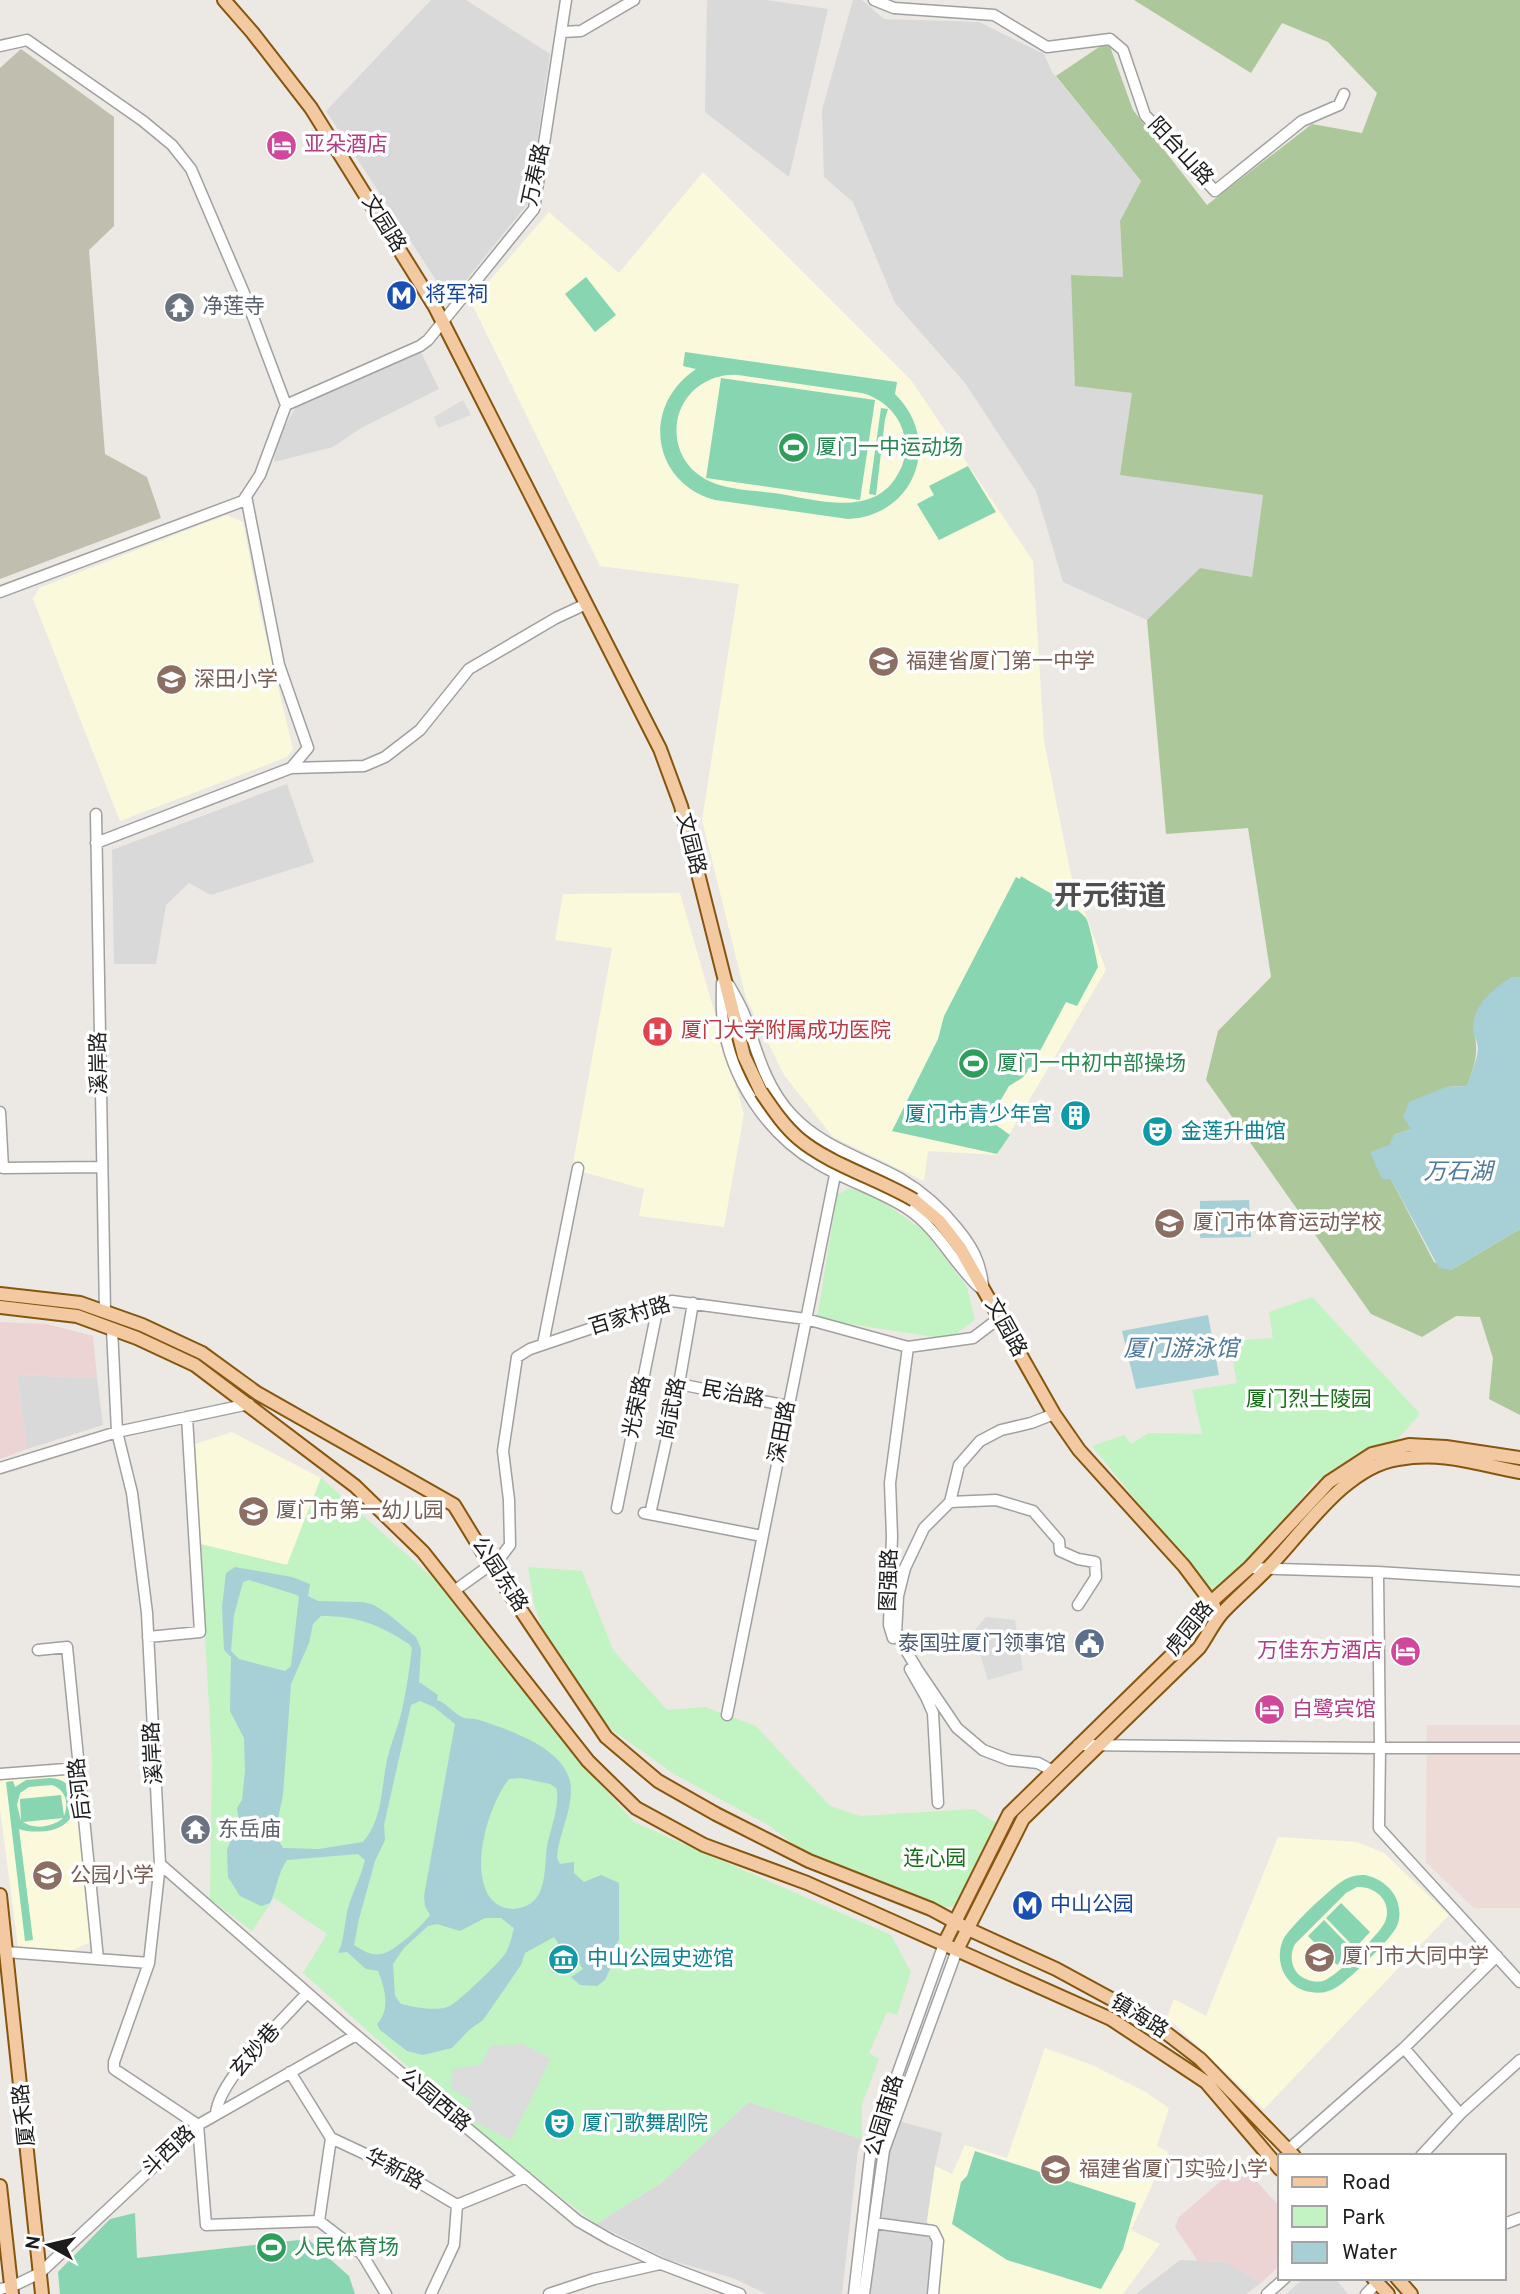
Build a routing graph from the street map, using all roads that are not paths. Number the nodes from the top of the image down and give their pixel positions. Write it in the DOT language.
graph roads {
  1 [pos="223,0"];
  2 [pos="566,0"];
  3 [pos="634,0"];
  4 [pos="874,0"];
  5 [pos="562,32"];
  6 [pos="0,46"];
  7 [pos="1344,94"];
  8 [pos="443,323"];
  9 [pos="286,405"];
  10 [pos="246,496"];
  11 [pos="0,592"];
  12 [pos="586,604"];
  13 [pos="291,768"];
  14 [pos="96,814"];
  15 [pos="96,843"];
  16 [pos="721,969"];
  17 [pos="0,1112"];
  18 [pos="840,1150"];
  19 [pos="102,1167"];
  20 [pos="578,1168"];
  21 [pos="835,1172"];
  22 [pos="985,1292"];
  23 [pos="0,1294"];
  24 [pos="693,1303"];
  25 [pos="658,1306"];
  26 [pos="0,1307"];
  27 [pos="105,1312"];
  28 [pos="806,1319"];
  29 [pos="998,1319"];
  30 [pos="112,1329"];
  31 [pos="543,1344"];
  32 [pos="908,1347"];
  33 [pos="679,1384"];
  34 [pos="249,1404"];
  35 [pos="788,1406"];
  36 [pos="1054,1415"];
  37 [pos="187,1417"];
  38 [pos="117,1432"];
  39 [pos="1520,1458"];
  40 [pos="0,1468"];
  41 [pos="1520,1472"];
  42 [pos="950,1502"];
  43 [pos="617,1508"];
  44 [pos="762,1536"];
  45 [pos="490,1564"];
  46 [pos="1249,1568"];
  47 [pos="1268,1569"];
  48 [pos="1378,1572"];
  49 [pos="1520,1581"];
  50 [pos="454,1591"];
  51 [pos="1211,1602"];
  52 [pos="1077,1605"];
  53 [pos="1221,1615"];
  54 [pos="148,1637"];
  55 [pos="38,1650"];
  56 [pos="727,1715"];
  57 [pos="1078,1745"];
  58 [pos="1097,1745"];
  59 [pos="1380,1748"];
  60 [pos="1520,1748"];
  61 [pos="79,1768"];
  62 [pos="1053,1771"];
  63 [pos="0,1774"];
  64 [pos="938,1803"];
  65 [pos="160,1864"];
  66 [pos="0,1895"];
  67 [pos="954,1922"];
  68 [pos="968,1929"];
  69 [pos="944,1944"];
  70 [pos="957,1950"];
  71 [pos="6,1952"];
  72 [pos="1497,1956"];
  73 [pos="98,1959"];
  74 [pos="149,1963"];
  75 [pos="1520,1982"];
  76 [pos="307,1993"];
  77 [pos="356,2035"];
  78 [pos="1404,2048"];
  79 [pos="1520,2060"];
  80 [pos="290,2072"];
  81 [pos="216,2114"];
  82 [pos="1460,2114"];
  83 [pos="198,2125"];
  84 [pos="331,2138"];
  85 [pos="1291,2153"];
  86 [pos="1424,2154"];
  87 [pos="1278,2167"];
  88 [pos="526,2177"];
  89 [pos="0,2186"];
  90 [pos="457,2205"];
  91 [pos="318,2221"];
  92 [pos="874,2223"];
  93 [pos="661,2264"];
  94 [pos="40,2273"];
  95 [pos="1283,2280"];
  96 [pos="1399,2280"];
  97 [pos="1375,2281"];
  98 [pos="8,2290"];
  99 [pos="42,2294"];
  100 [pos="386,2294"];
  101 [pos="430,2294"];
  102 [pos="549,2294"];
  103 [pos="740,2294"];
  104 [pos="854,2294"];
  105 [pos="864,2294"];
  106 [pos="933,2294"];
  107 [pos="1267,2294"];
  108 [pos="1366,2294"];
  109 [pos="1388,2294"];
  110 [pos="1411,2294"];
  1 -- 8 [label="main road, 文园路"];
  2 -- 5 [label="street, 万寿路"];
  3 -- 5 [label="street"];
  4 -- 7 [label="street, 阳台山路"];
  5 -- 8 [label="street, 万寿路"];
  6 -- 9 [label="street"];
  8 -- 9 [label="street, 万寿路"];
  8 -- 12 [label="main road, 文园路"];
  9 -- 10 [label="street"];
  10 -- 11 [label="street"];
  10 -- 13 [label="street"];
  12 -- 13 [label="street"];
  12 -- 16 [label="main road, 文园路"];
  13 -- 15 [label="street"];
  14 -- 15 [label="street, 溪岸路"];
  15 -- 19 [label="street, 溪岸路"];
  16 -- 18 [label="street"];
  16 -- 21 [label="street"];
  16 -- 22 [label="main road, 文园路, bridge"];
  17 -- 19 [label="street"];
  18 -- 21 [label="street, 深田路"];
  18 -- 22 [label="street"];
  19 -- 27 [label="street, 溪岸路"];
  20 -- 31 [label="street"];
  21 -- 22 [label="street"];
  21 -- 28 [label="street, 深田路"];
  22 -- 29 [label="main road, 文园路"];
  23 -- 27 [label="main road, 公园东路"];
  24 -- 25 [label="street, 百家村路"];
  24 -- 28 [label="street, 百家村路"];
  24 -- 33 [label="street, 尚武路"];
  25 -- 31 [label="street, 百家村路"];
  25 -- 43 [label="street, 光荣路"];
  26 -- 30 [label="main road, 公园东路"];
  27 -- 45 [label="main road, 公园东路"];
  28 -- 32 [label="street, 百家村路"];
  28 -- 35 [label="street, 深田路"];
  29 -- 32 [label="street, 百家村路"];
  29 -- 36 [label="main road, 文园路"];
  30 -- 34 [label="main road, 公园东路"];
  30 -- 38 [label="street, 溪岸路"];
  31 -- 45 [label="street, 百家村路"];
  32 -- 64 [label="street, 图强路"];
  33 -- 35 [label="street, 民治路"];
  33 -- 44 [label="street, 尚武路"];
  34 -- 37 [label="street"];
  34 -- 50 [label="main road, 公园东路"];
  35 -- 44 [label="street, 深田路"];
  36 -- 42 [label="street"];
  36 -- 51 [label="main road, 文园路"];
  37 -- 38 [label="street"];
  37 -- 54 [label="street"];
  38 -- 40 [label="street"];
  38 -- 54 [label="street, 溪岸路"];
  39 -- 46 [label="main road, 虎园路"];
  41 -- 47 [label="main road, 虎园路"];
  42 -- 52 [label="street"];
  42 -- 62 [label="street"];
  44 -- 56 [label="street, 深田路"];
  45 -- 50 [label="street, 百家村路"];
  45 -- 67 [label="main road, 公园东路"];
  46 -- 47 [label="street"];
  46 -- 51 [label="main road, 虎园路"];
  47 -- 48 [label="street"];
  47 -- 53 [label="main road, 虎园路"];
  48 -- 49 [label="street"];
  48 -- 59 [label="street"];
  50 -- 69 [label="main road, 公园东路"];
  51 -- 53 [label="main road, 文园路"];
  51 -- 57 [label="main road, 虎园路"];
  53 -- 58 [label="main road, 虎园路"];
  54 -- 65 [label="street, 溪岸路"];
  55 -- 61 [label="street, 后河路"];
  57 -- 58 [label="street"];
  57 -- 62 [label="main road, 虎园路"];
  58 -- 59 [label="street"];
  58 -- 68 [label="main road, 虎园路"];
  59 -- 60 [label="street"];
  59 -- 72 [label="street"];
  61 -- 63 [label="street"];
  61 -- 73 [label="street, 后河路"];
  62 -- 67 [label="main road, 虎园路"];
  65 -- 74 [label="street, 溪岸路"];
  65 -- 76 [label="street, 公园西路"];
  66 -- 71 [label="main road, 厦禾路"];
  67 -- 68 [label="main road, 镇海路"];
  67 -- 69 [label="main road, 虎园路"];
  68 -- 70 [label="main road, 虎园路"];
  68 -- 85 [label="main road, 镇海路"];
  69 -- 70 [label="main road, 镇海路"];
  69 -- 104 [label="street, 公园南路"];
  70 -- 87 [label="main road, 镇海路"];
  70 -- 92 [label="street, 公园南路"];
  71 -- 73 [label="street"];
  71 -- 94 [label="main road, 厦禾路"];
  72 -- 75 [label="street"];
  72 -- 78 [label="street"];
  73 -- 74 [label="street"];
  74 -- 83 [label="street, 溪岸路"];
  76 -- 77 [label="street, 公园西路"];
  76 -- 81 [label="street, 玄妙巷"];
  77 -- 80 [label="street, 斗西路"];
  77 -- 88 [label="street, 公园西路"];
  78 -- 82 [label="street"];
  78 -- 85 [label="street"];
  79 -- 82 [label="street"];
  80 -- 81 [label="street, 斗西路"];
  80 -- 84 [label="street"];
  81 -- 83 [label="street, 斗西路"];
  82 -- 86 [label="street"];
  83 -- 91 [label="street"];
  83 -- 94 [label="street, 斗西路"];
  84 -- 90 [label="street, 华新路"];
  84 -- 91 [label="street"];
  88 -- 90 [label="street"];
  88 -- 93 [label="street, 公园西路"];
  89 -- 98 [label="main road"];
  90 -- 101 [label="street"];
  91 -- 100 [label="street"];
  92 -- 105 [label="street, 公园南路"];
  92 -- 106 [label="street"];
  93 -- 102 [label="street"];
  93 -- 103 [label="street, 公园西路"];
  94 -- 98 [label="street, 斗西路"];
  94 -- 99 [label="main road, 厦禾路"];
  95 -- 107 [label="street"];
  96 -- 110 [label="main road"];
  97 -- 108 [label="street"];
  97 -- 109 [label="main road"];
}
